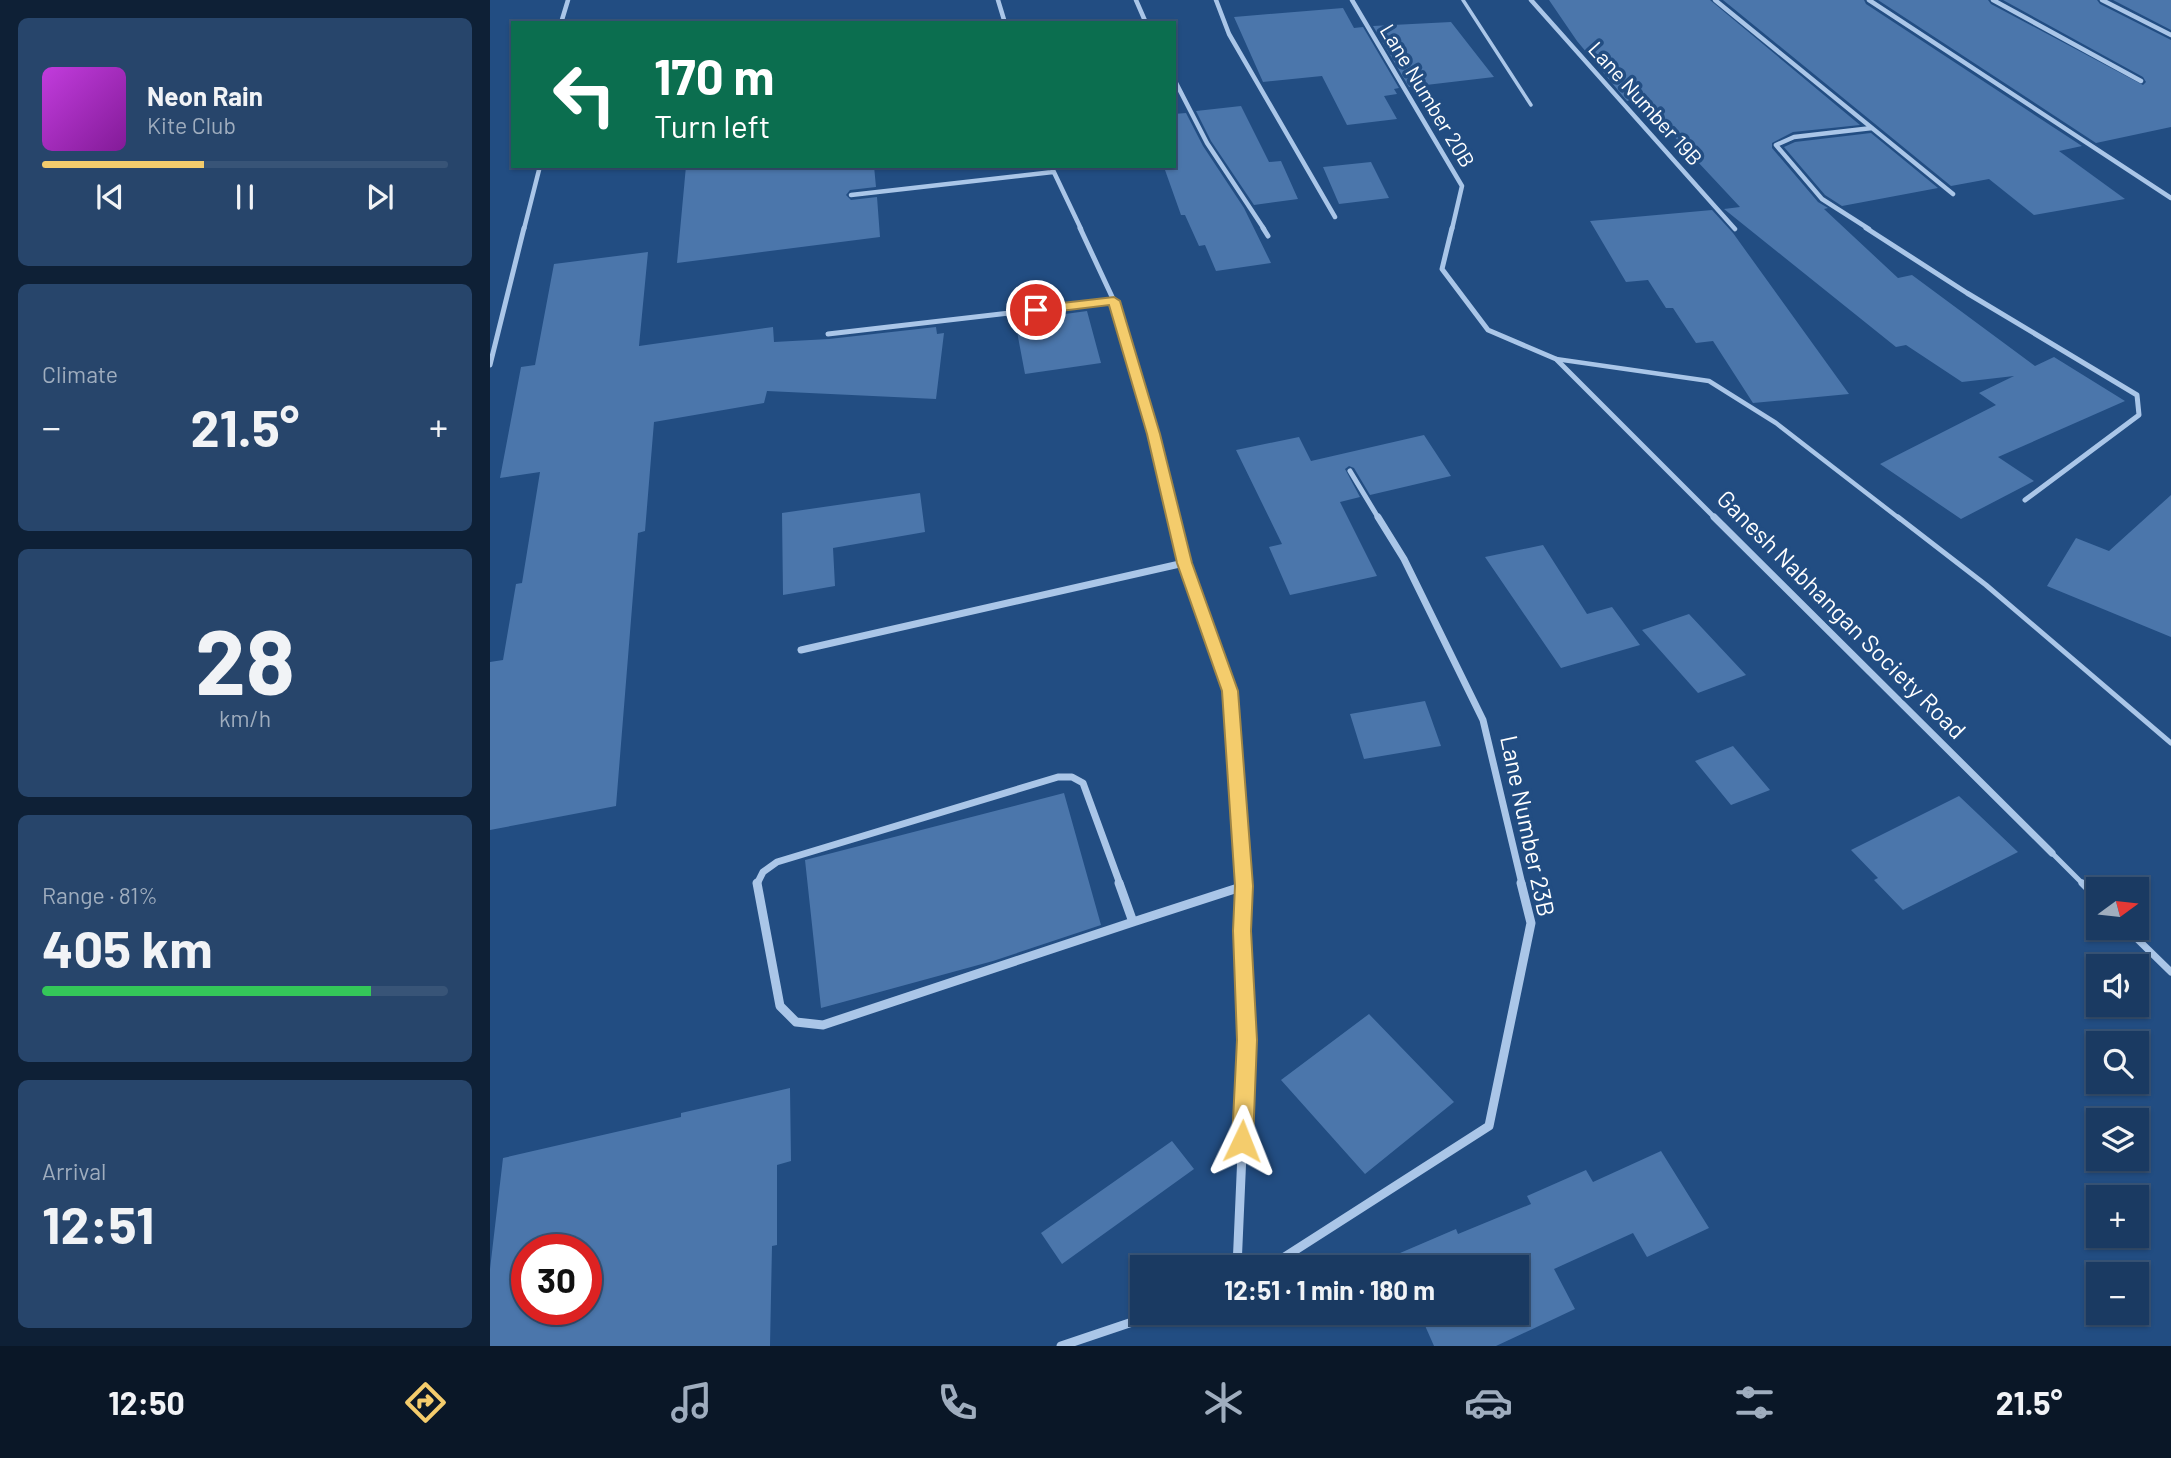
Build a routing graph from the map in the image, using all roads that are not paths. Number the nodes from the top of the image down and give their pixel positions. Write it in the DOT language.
graph roads {
  1 [pos="568,0"];
  2 [pos="998,0"];
  3 [pos="1136,0"];
  4 [pos="1216,0"];
  5 [pos="1352,0"];
  6 [pos="1463,0"];
  7 [pos="1531,0"];
  8 [pos="1715,0"];
  9 [pos="1869,0"];
  10 [pos="1993,0"];
  11 [pos="2102,0"];
  12 [pos="562,21"];
  13 [pos="1004,21"];
  14 [pos="1145,21"];
  15 [pos="2171,35"];
  16 [pos="2141,81"];
  17 [pos="1176,83"];
  18 [pos="1531,104"];
  19 [pos="1872,128"];
  20 [pos="539,168"];
  21 [pos="1052,169"];
  22 [pos="1953,194"];
  23 [pos="851,195"];
  24 [pos="2171,198"];
  25 [pos="1335,217"];
  26 [pos="1735,229"];
  27 [pos="1268,236"];
  28 [pos="1114,301"];
  29 [pos="828,334"];
  30 [pos="1556,359"];
  31 [pos="490,365"];
  32 [pos="1350,471"];
  33 [pos="2025,500"];
  34 [pos="1184,563"];
  35 [pos="802,650"];
  36 [pos="2171,744"];
  37 [pos="2052,853"];
  38 [pos="1244,886"];
  39 [pos="2086,887"];
  40 [pos="1134,924"];
  41 [pos="2138,940"];
  42 [pos="2171,972"];
  43 [pos="1238,1255"];
  44 [pos="1288,1255"];
  45 [pos="1130,1323"];
  46 [pos="1061,1346"];
  1 -- 12 [label="street"];
  2 -- 13 [label="street"];
  3 -- 14 [label="street"];
  4 -- 25 [label="street"];
  5 -- 30 [label="street, Lane Number 20B"];
  6 -- 18 [label="lane"];
  7 -- 26 [label="street, Lane Number 19B"];
  8 -- 19 [label="street"];
  9 -- 24 [label="street"];
  10 -- 16 [label="street"];
  11 -- 15 [label="street"];
  17 -- 27 [label="street"];
  19 -- 22 [label="street"];
  19 -- 33 [label="street"];
  20 -- 31 [label="street"];
  21 -- 23 [label="street"];
  21 -- 28 [label="street"];
  28 -- 29 [label="street"];
  28 -- 34 [label="street"];
  30 -- 36 [label="lane"];
  30 -- 37 [label="street, Ganesh Nabhangan Society Road"];
  32 -- 44 [label="street, Lane Number 23B"];
  34 -- 35 [label="street"];
  34 -- 38 [label="street"];
  37 -- 39 [label="lane, Ganesh Nabhangan Society Road"];
  38 -- 40 [label="street"];
  38 -- 43 [label="street"];
  40 -- 40 [label="street"];
  41 -- 42 [label="lane"];
  45 -- 46 [label="street"];
}
